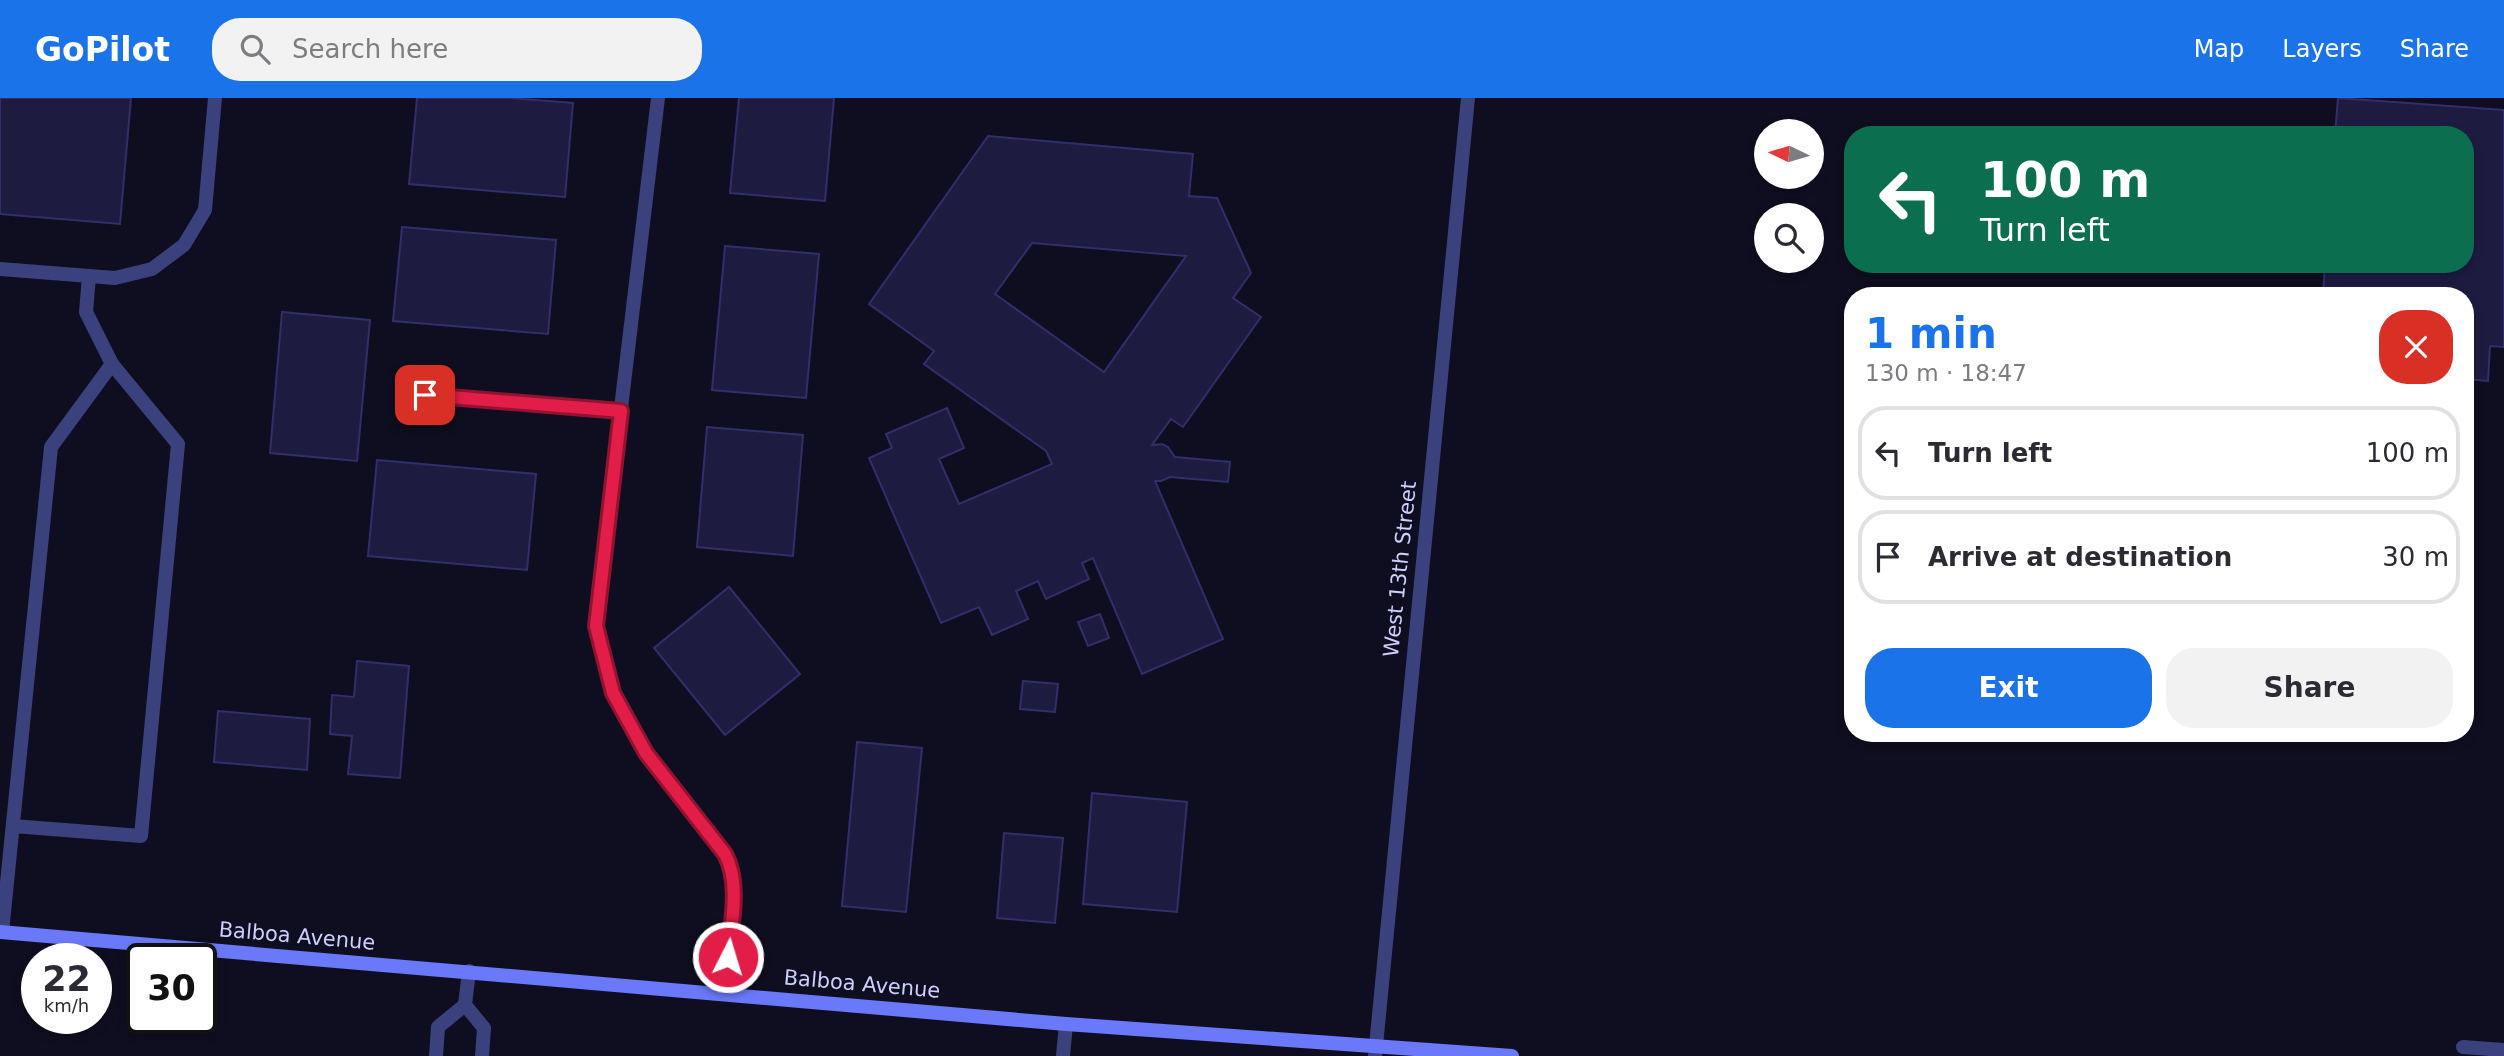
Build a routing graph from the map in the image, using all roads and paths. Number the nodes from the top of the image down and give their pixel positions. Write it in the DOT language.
graph roads {
  1 [pos="215,98"];
  2 [pos="658,98"];
  3 [pos="1468,98"];
  4 [pos="0,269"];
  5 [pos="89,276"];
  6 [pos="112,364"];
  7 [pos="425,395"];
  8 [pos="621,411"];
  9 [pos="13,825"];
  10 [pos="1,932"];
  11 [pos="469,971"];
  12 [pos="725,993"];
  13 [pos="465,1005"];
  14 [pos="1066,1024"];
  15 [pos="2463,1047"];
  16 [pos="1375,1050"];
  17 [pos="2504,1050"];
  18 [pos="436,1056"];
  19 [pos="482,1056"];
  20 [pos="1063,1056"];
  21 [pos="1512,1056"];
  1 -- 5 [label="street"];
  2 -- 8 [label="street"];
  3 -- 16 [label="street, West 13th Street"];
  4 -- 5 [label="street"];
  5 -- 6 [label="street"];
  6 -- 9 [label="street"];
  6 -- 9 [label="street"];
  7 -- 8 [label="street"];
  8 -- 12 [label="street"];
  9 -- 10 [label="street"];
  10 -- 11 [label="street, Balboa Avenue"];
  11 -- 12 [label="street, Balboa Avenue"];
  11 -- 13 [label="street"];
  12 -- 14 [label="street, Balboa Avenue"];
  13 -- 18 [label="street"];
  13 -- 19 [label="street"];
  14 -- 16 [label="street, Balboa Avenue"];
  14 -- 20 [label="street"];
  15 -- 17 [label="street"];
  16 -- 21 [label="street, Balboa Avenue"];
}
